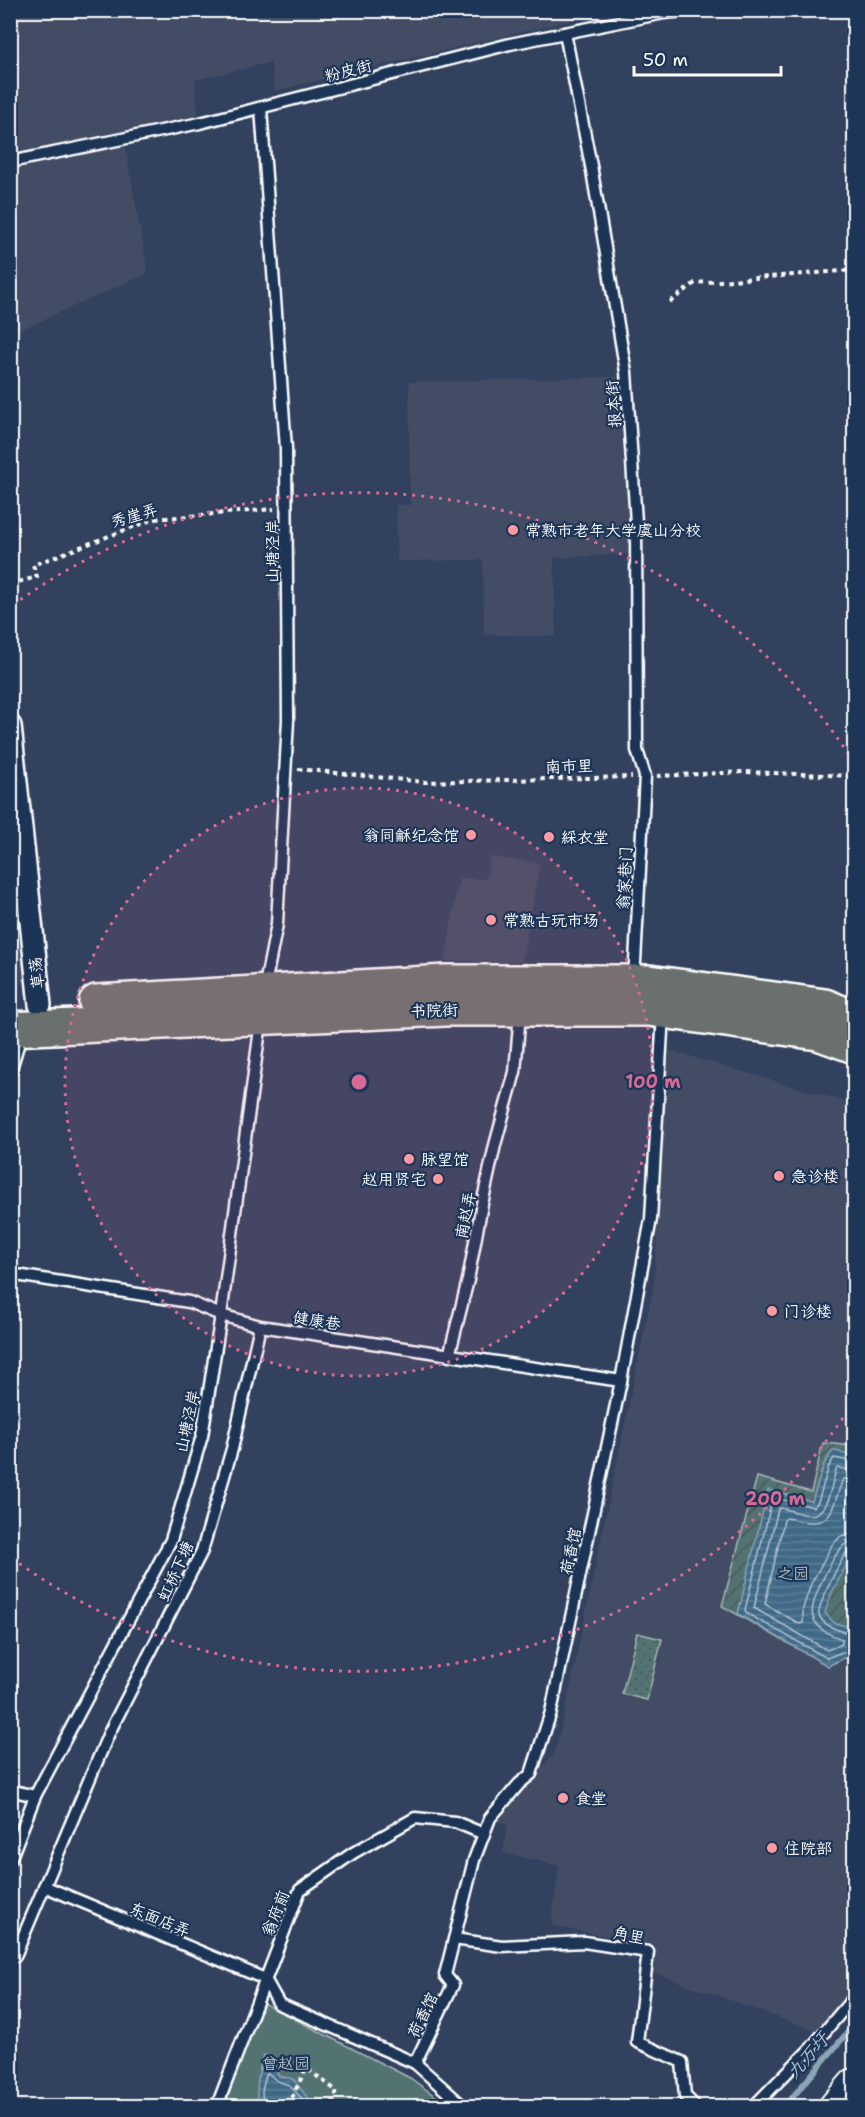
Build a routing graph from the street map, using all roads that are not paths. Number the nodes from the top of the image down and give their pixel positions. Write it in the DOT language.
graph roads {
  1 [pos="694,10"];
  2 [pos="565,33"];
  3 [pos="261,108"];
  4 [pos="10,162"];
  5 [pos="10,726"];
  6 [pos="645,776"];
  7 [pos="14,790"];
  8 [pos="634,982"];
  9 [pos="262,1006"];
  10 [pos="520,1009"];
  11 [pos="663,1011"];
  12 [pos="21,1018"];
  13 [pos="855,1018"];
  14 [pos="855,1046"];
  15 [pos="10,1072"];
  16 [pos="10,1274"];
  17 [pos="221,1315"];
  18 [pos="260,1326"];
  19 [pos="449,1356"];
  20 [pos="621,1382"];
  21 [pos="10,1790"];
  22 [pos="35,1796"];
  23 [pos="484,1833"];
  24 [pos="10,1860"];
  25 [pos="44,1886"];
  26 [pos="454,1939"];
  27 [pos="10,1955"];
  28 [pos="265,1979"];
  29 [pos="855,1997"];
  30 [pos="415,2063"];
  31 [pos="855,2084"];
  32 [pos="217,2106"];
  33 [pos="463,2106"];
  34 [pos="695,2106"];
  35 [pos="754,2106"];
  36 [pos="835,2106"];
  1 -- 2 [label="lane, 粉皮街"];
  2 -- 3 [label="lane, 粉皮街"];
  2 -- 6 [label="lane, 报本街"];
  3 -- 4 [label="lane, 粉皮街"];
  3 -- 9 [label="lane, 山塘泾岸"];
  5 -- 7 [label="street, 草荡"];
  6 -- 8 [label="lane, 翁家巷门"];
  7 -- 12 [label="street, 草荡"];
  8 -- 9 [label="main road, 书院街"];
  8 -- 13 [label="main road, 书院街"];
  9 -- 10 [label="main road, 书院街"];
  9 -- 12 [label="main road, 书院街"];
  9 -- 17 [label="lane, 山塘泾岸"];
  10 -- 11 [label="main road, 书院街"];
  10 -- 19 [label="lane, 南赵弄"];
  11 -- 14 [label="main road, 书院街"];
  11 -- 20 [label="lane, 荷香馆"];
  12 -- 15 [label="lane"];
  16 -- 17 [label="lane, 健康巷"];
  17 -- 18 [label="lane, 健康巷"];
  17 -- 22 [label="lane, 山塘泾岸"];
  18 -- 19 [label="lane, 健康巷"];
  18 -- 25 [label="lane, 虹桥下塘"];
  19 -- 20 [label="lane, 健康巷"];
  20 -- 23 [label="lane, 荷香馆"];
  21 -- 22 [label="lane"];
  22 -- 24 [label="lane, 山塘泾岸"];
  23 -- 26 [label="lane, 荷香馆"];
  23 -- 28 [label="lane, 翁府前"];
  25 -- 27 [label="lane, 虹桥下塘"];
  25 -- 28 [label="lane, 东面店弄"];
  26 -- 30 [label="lane, 荷香馆"];
  26 -- 34 [label="lane, 角里"];
  28 -- 30 [label="lane"];
  28 -- 32 [label="lane, 翁府前"];
  29 -- 35 [label="lane"];
  30 -- 33 [label="lane"];
  31 -- 36 [label="main road"];
}
